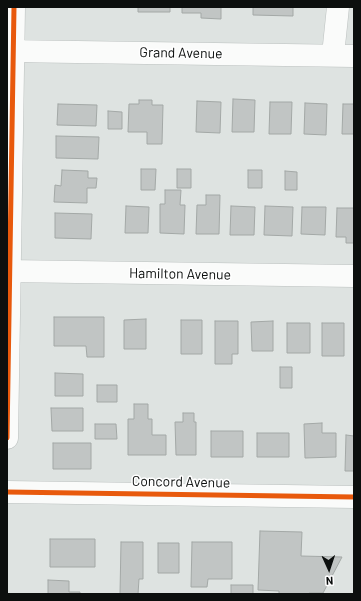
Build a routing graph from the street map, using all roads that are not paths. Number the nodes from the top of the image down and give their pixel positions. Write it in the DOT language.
graph roads {
  1 [pos="14,7"];
  2 [pos="338,7"];
  3 [pos="10,51"];
  4 [pos="333,55"];
  5 [pos="354,56"];
  6 [pos="8,271"];
  7 [pos="354,276"];
  8 [pos="7,438"];
  9 [pos="7,492"];
  10 [pos="354,497"];
  1 -- 3 [label="street"];
  2 -- 4 [label="street"];
  3 -- 4 [label="street, Grand Avenue"];
  3 -- 6 [label="street"];
  4 -- 5 [label="street, Grand Avenue"];
  6 -- 7 [label="street, Hamilton Avenue"];
  6 -- 8 [label="street"];
  9 -- 10 [label="street, Concord Avenue"];
}
